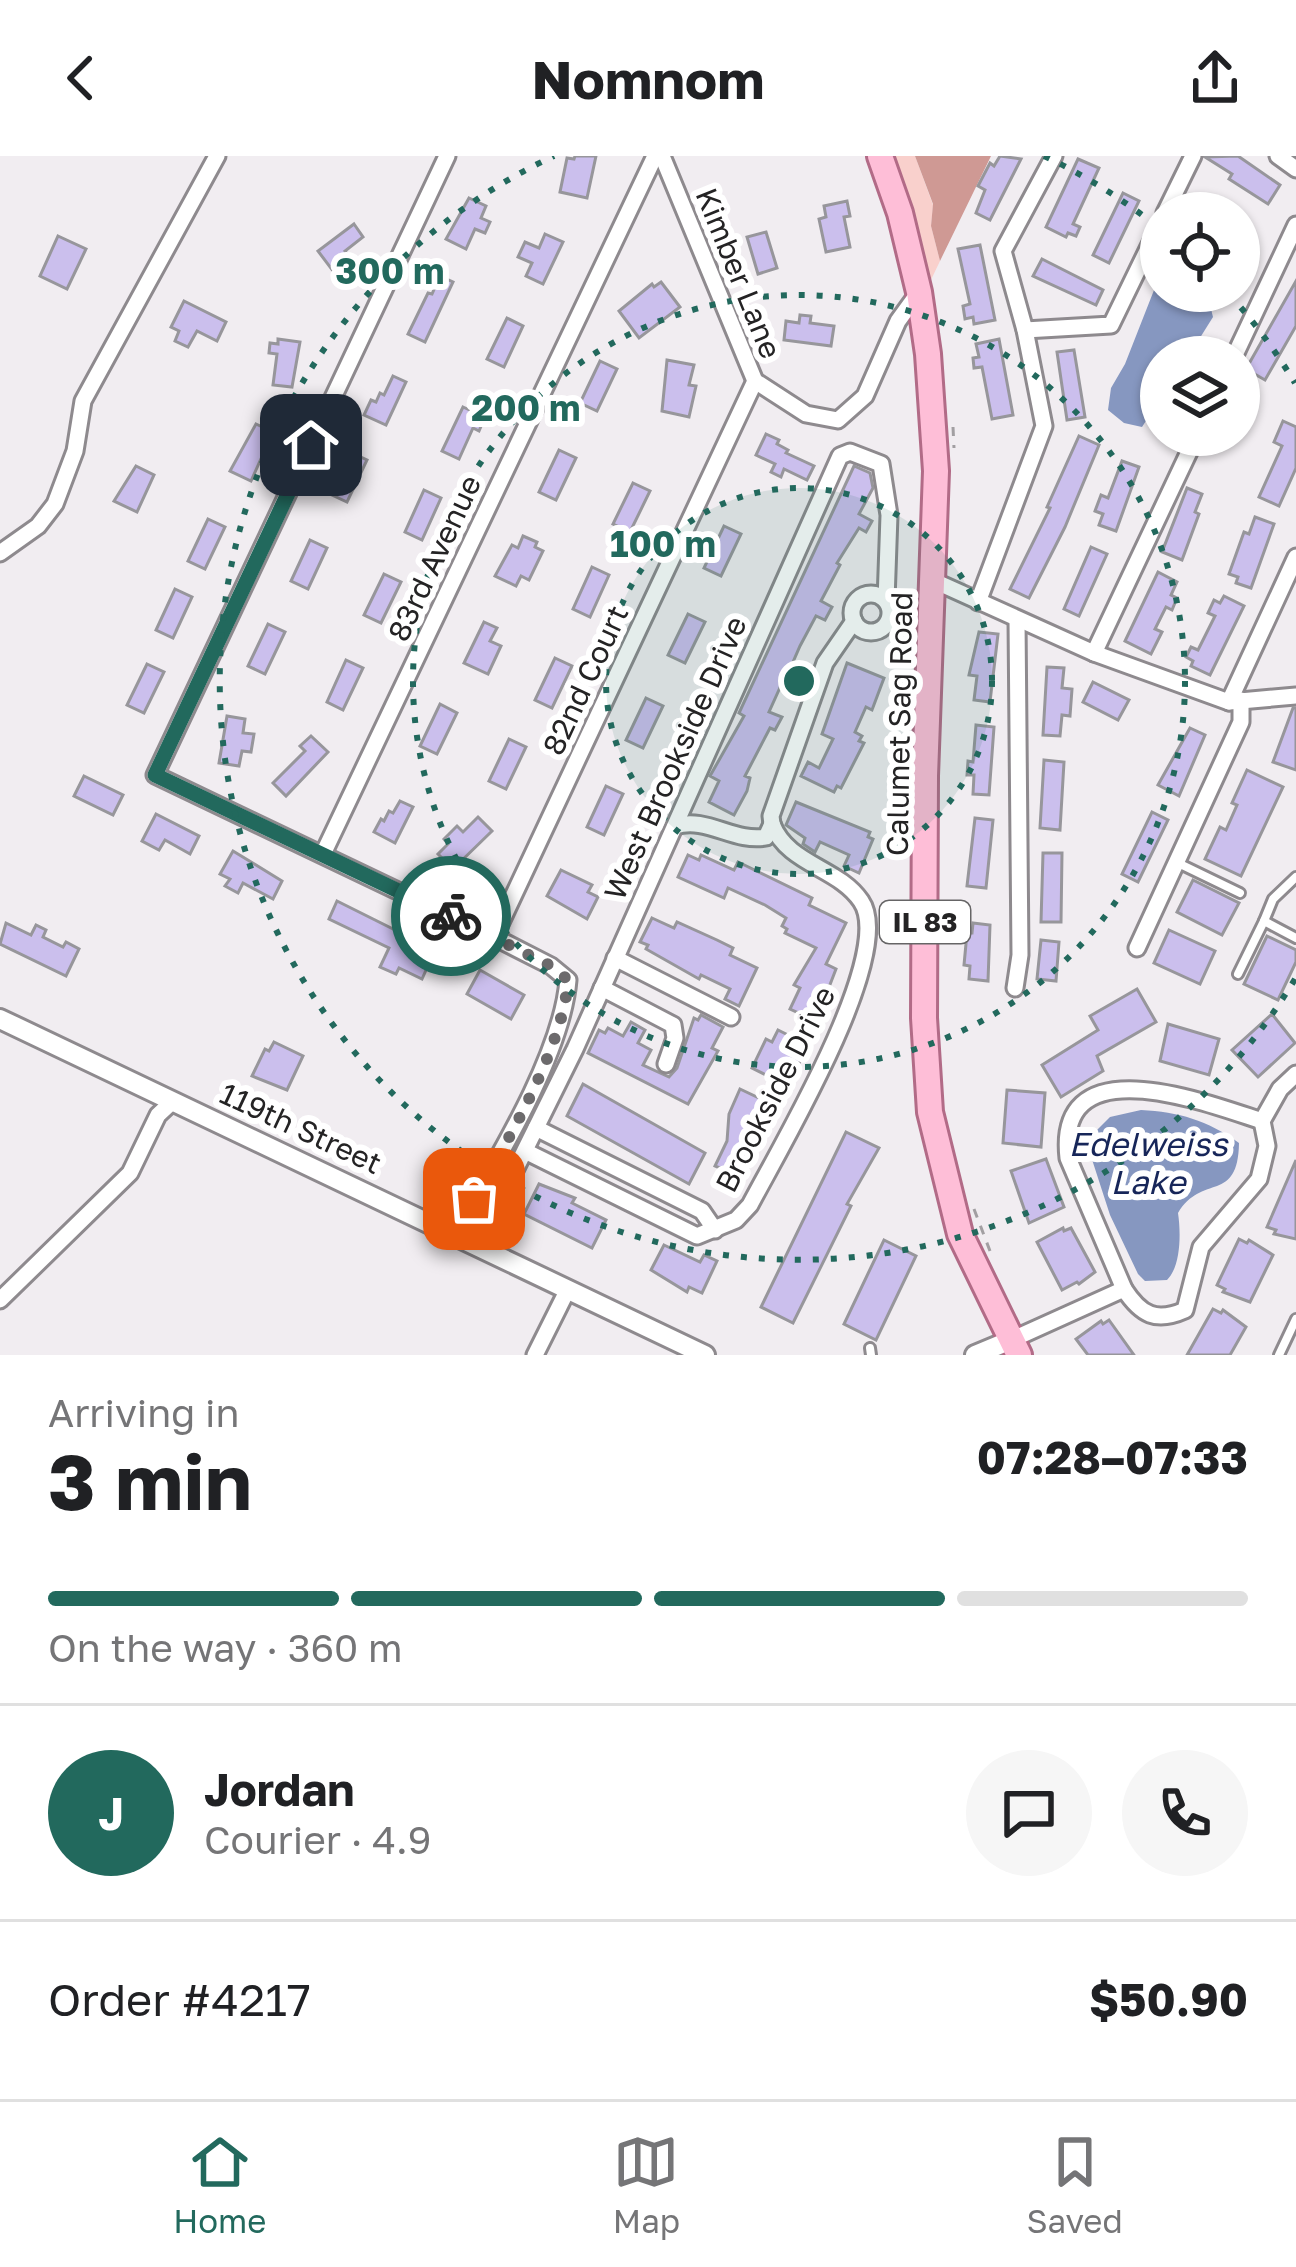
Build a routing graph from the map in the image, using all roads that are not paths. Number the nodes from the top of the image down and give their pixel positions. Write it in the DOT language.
graph roads {
  1 [pos="217,156"];
  2 [pos="447,156"];
  3 [pos="658,156"];
  4 [pos="880,156"];
  5 [pos="1054,156"];
  6 [pos="1192,156"];
  7 [pos="1278,156"];
  8 [pos="1296,170"];
  9 [pos="1175,192"];
  10 [pos="1296,225"];
  11 [pos="1140,265"];
  12 [pos="919,292"];
  13 [pos="1025,330"];
  14 [pos="1244,336"];
  15 [pos="755,380"];
  16 [pos="1187,456"];
  17 [pos="0,553"];
  18 [pos="1296,556"];
  19 [pos="932,580"];
  20 [pos="886,602"];
  21 [pos="978,602"];
  22 [pos="854,620"];
  23 [pos="1017,620"];
  24 [pos="1094,652"];
  25 [pos="1296,696"];
  26 [pos="1235,701"];
  27 [pos="772,824"];
  28 [pos="675,826"];
  29 [pos="323,854"];
  30 [pos="1178,863"];
  31 [pos="1296,877"];
  32 [pos="1240,893"];
  33 [pos="1264,921"];
  34 [pos="494,937"];
  35 [pos="1296,938"];
  36 [pos="1137,948"];
  37 [pos="615,958"];
  38 [pos="1238,974"];
  39 [pos="602,988"];
  40 [pos="1015,988"];
  41 [pos="678,991"];
  42 [pos="731,1017"];
  43 [pos="0,1018"];
  44 [pos="664,1018"];
  45 [pos="666,1064"];
  46 [pos="1296,1074"];
  47 [pos="173,1101"];
  48 [pos="1262,1121"];
  49 [pos="536,1128"];
  50 [pos="525,1151"];
  51 [pos="715,1230"];
  52 [pos="455,1233"];
  53 [pos="478,1245"];
  54 [pos="1124,1289"];
  55 [pos="567,1291"];
  56 [pos="0,1300"];
  57 [pos="1296,1319"];
  58 [pos="1015,1348"];
  59 [pos="535,1355"];
  60 [pos="705,1355"];
  61 [pos="975,1355"];
  62 [pos="1279,1355"];
  1 -- 17 [label="street"];
  2 -- 29 [label="street"];
  3 -- 15 [label="street, Kimber Lane"];
  3 -- 29 [label="street, 83rd Avenue"];
  4 -- 12 [label="main road, Calumet Sag Road / IL 83"];
  5 -- 13 [label="street"];
  6 -- 9 [label="street"];
  7 -- 8 [label="street"];
  10 -- 14 [label="street"];
  11 -- 13 [label="street"];
  12 -- 15 [label="street, Kimber Lane"];
  12 -- 19 [label="main road, Calumet Sag Road / IL 83"];
  13 -- 21 [label="street"];
  15 -- 34 [label="street, 82nd Court"];
  16 -- 24 [label="street"];
  18 -- 26 [label="street"];
  19 -- 21 [label="street"];
  19 -- 58 [label="main road, Calumet Sag Road / IL 83"];
  20 -- 22 [label="street"];
  20 -- 22 [label="street"];
  20 -- 28 [label="street, West Brookside Drive"];
  21 -- 23 [label="street"];
  22 -- 27 [label="street"];
  23 -- 24 [label="street"];
  23 -- 40 [label="street"];
  24 -- 26 [label="street"];
  25 -- 26 [label="street"];
  26 -- 30 [label="street"];
  27 -- 28 [label="street"];
  27 -- 51 [label="street, Brookside Drive"];
  28 -- 37 [label="street, West Brookside Drive"];
  29 -- 34 [label="street"];
  30 -- 32 [label="lane"];
  30 -- 36 [label="street"];
  31 -- 33 [label="lane"];
  33 -- 35 [label="lane"];
  33 -- 38 [label="lane"];
  34 -- 52 [label="street"];
  37 -- 39 [label="street, West Brookside Drive"];
  37 -- 41 [label="street"];
  39 -- 44 [label="street"];
  39 -- 49 [label="street, West Brookside Drive"];
  41 -- 42 [label="street"];
  41 -- 44 [label="street"];
  43 -- 47 [label="street, 119th Street"];
  44 -- 45 [label="street"];
  46 -- 48 [label="street"];
  47 -- 52 [label="street, 119th Street"];
  47 -- 56 [label="street"];
  48 -- 54 [label="street"];
  48 -- 54 [label="street"];
  49 -- 50 [label="street, West Brookside Drive"];
  49 -- 51 [label="street, Brookside Drive"];
  50 -- 51 [label="street, Brookside Drive"];
  50 -- 53 [label="street, West Brookside Drive"];
  52 -- 53 [label="street, 119th Street"];
  53 -- 55 [label="street, 119th Street"];
  54 -- 58 [label="street"];
  55 -- 59 [label="street"];
  55 -- 60 [label="street, 119th Street"];
  57 -- 62 [label="lane"];
  58 -- 61 [label="street"];
}
